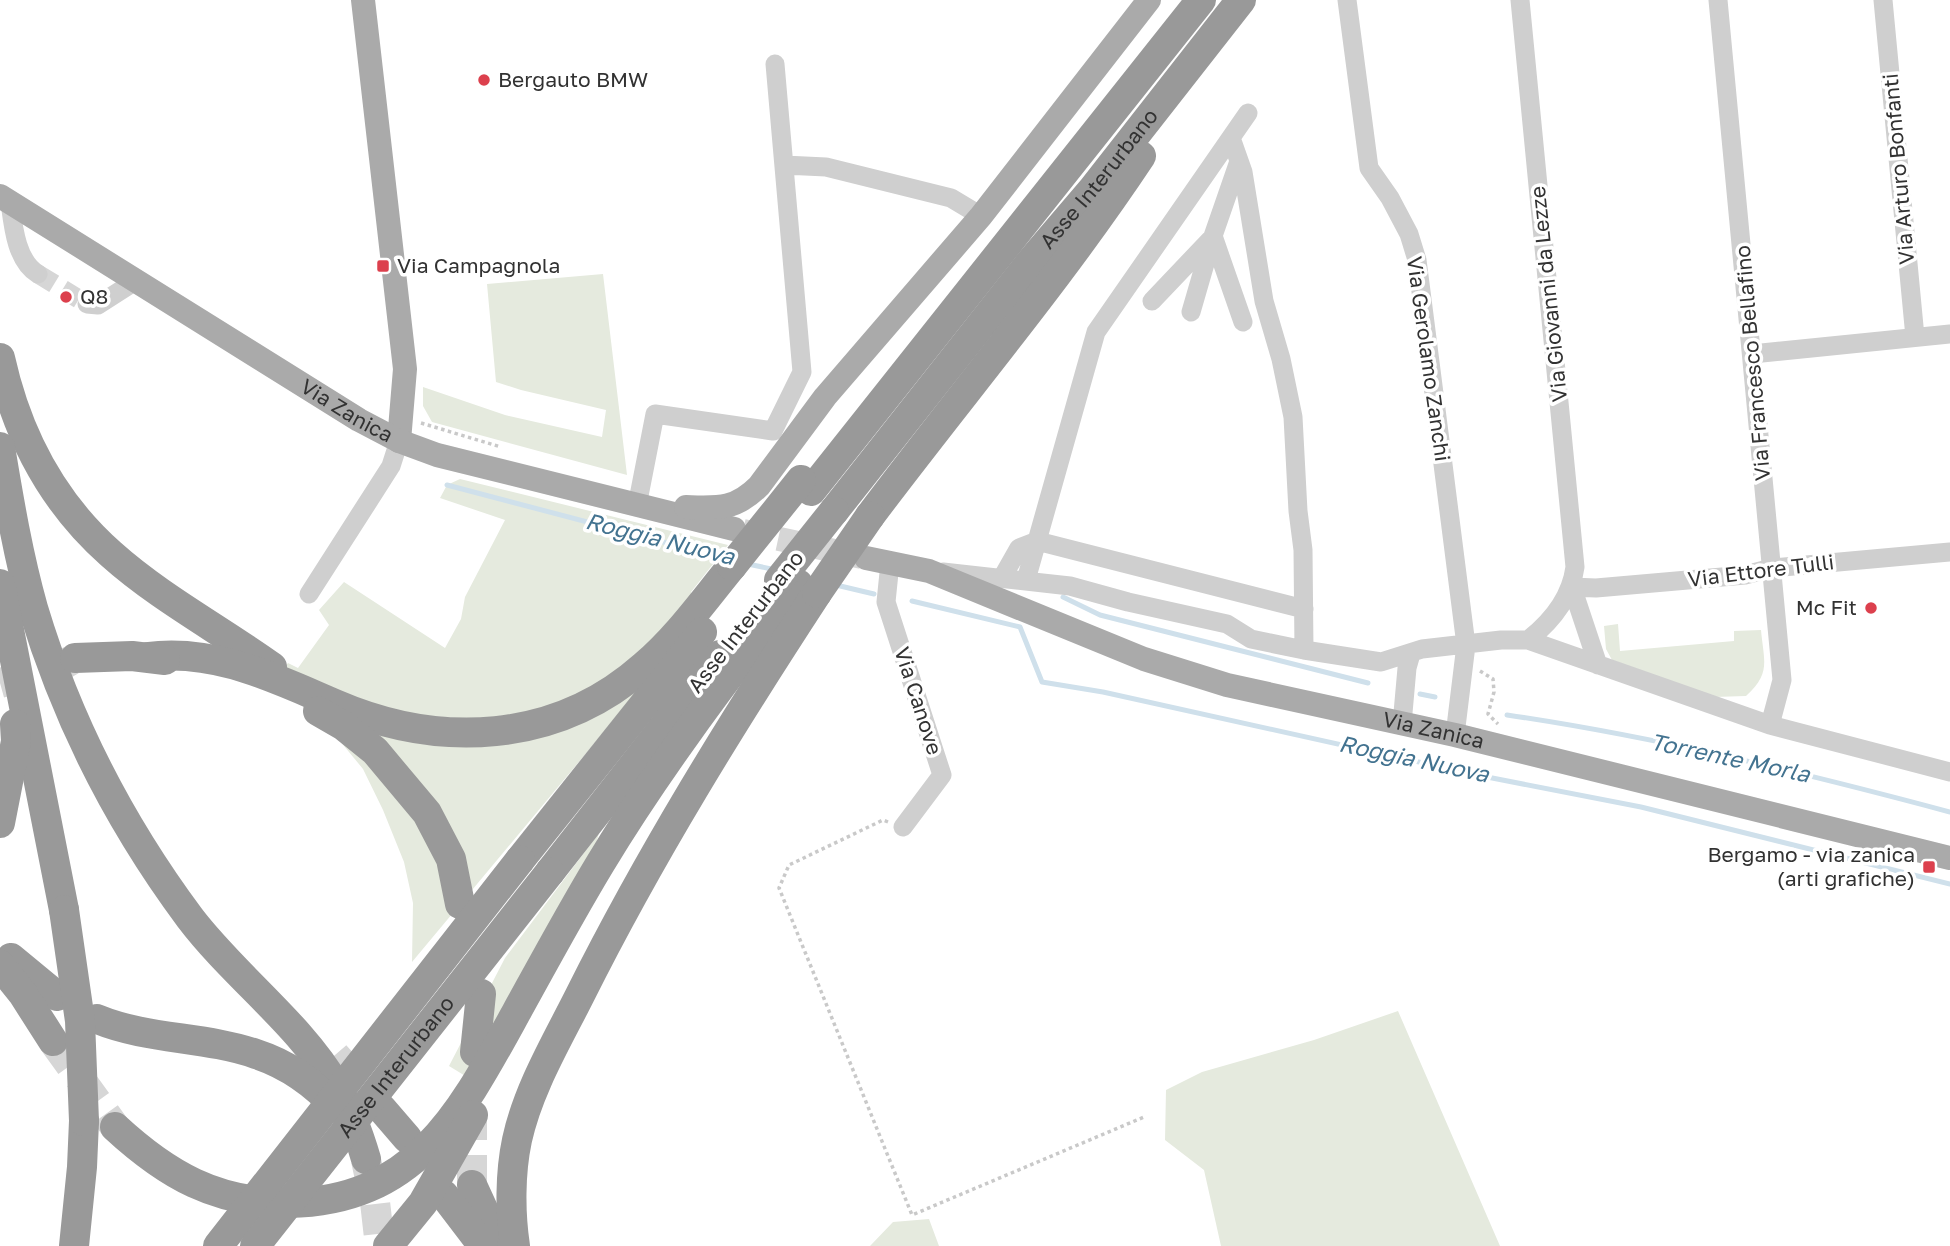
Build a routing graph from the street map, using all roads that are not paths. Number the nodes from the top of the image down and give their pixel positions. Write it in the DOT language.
graph roads {
  1 [pos="363,0"];
  2 [pos="1149,0"];
  3 [pos="1201,0"];
  4 [pos="1241,0"];
  5 [pos="1347,0"];
  6 [pos="1520,0"];
  7 [pos="1718,0"];
  8 [pos="1883,0"];
  9 [pos="775,64"];
  10 [pos="1189,68"];
  11 [pos="1248,113"];
  12 [pos="1231,138"];
  13 [pos="1240,162"];
  14 [pos="784,165"];
  15 [pos="5,199"];
  16 [pos="981,216"];
  17 [pos="1213,236"];
  18 [pos="38,274"];
  19 [pos="137,280"];
  20 [pos="1152,302"];
  21 [pos="87,303"];
  22 [pos="1191,312"];
  23 [pos="1243,323"];
  24 [pos="1950,334"];
  25 [pos="1915,337"];
  26 [pos="1752,354"];
  27 [pos="0,358"];
  28 [pos="399,441"];
  29 [pos="0,447"];
  30 [pos="637,506"];
  31 [pos="662,513"];
  32 [pos="852,514"];
  33 [pos="733,529"];
  34 [pos="1037,541"];
  35 [pos="1950,552"];
  36 [pos="866,558"];
  37 [pos="1772,568"];
  38 [pos="740,569"];
  39 [pos="929,571"];
  40 [pos="1002,578"];
  41 [pos="1026,580"];
  42 [pos="887,583"];
  43 [pos="0,584"];
  44 [pos="798,586"];
  45 [pos="1572,587"];
  46 [pos="309,594"];
  47 [pos="1304,609"];
  48 [pos="1528,640"];
  49 [pos="44,642"];
  50 [pos="1466,645"];
  51 [pos="12,650"];
  52 [pos="1304,650"];
  53 [pos="1410,654"];
  54 [pos="147,657"];
  55 [pos="75,658"];
  56 [pos="1598,665"];
  57 [pos="303,688"];
  58 [pos="1402,724"];
  59 [pos="1770,725"];
  60 [pos="1455,735"];
  61 [pos="677,748"];
  62 [pos="1950,772"];
  63 [pos="0,823"];
  64 [pos="903,827"];
  65 [pos="1950,858"];
  66 [pos="460,904"];
  67 [pos="0,950"];
  68 [pos="0,965"];
  69 [pos="481,994"];
  70 [pos="57,996"];
  71 [pos="97,1019"];
  72 [pos="53,1041"];
  73 [pos="475,1052"];
  74 [pos="335,1055"];
  75 [pos="382,1109"];
  76 [pos="115,1127"];
  77 [pos="355,1130"];
  78 [pos="407,1138"];
  79 [pos="366,1159"];
  80 [pos="472,1185"];
  81 [pos="444,1195"];
  82 [pos="74,1246"];
  83 [pos="218,1246"];
  84 [pos="255,1246"];
  85 [pos="388,1246"];
  86 [pos="482,1246"];
  87 [pos="500,1246"];
  88 [pos="515,1246"];
  1 -- 28 [label="main road"];
  2 -- 16 [label="main road"];
  3 -- 38 [label="highway, Asse Interurbano"];
  4 -- 10 [label="highway, Asse Interurbano"];
  5 -- 50 [label="street, Via Gerolamo Zanchi"];
  6 -- 45 [label="street, Via Giovanni da Lezze"];
  7 -- 26 [label="street, Via Francesco Bellafino"];
  8 -- 25 [label="street, Via Arturo Bonfanti"];
  9 -- 14 [label="street"];
  10 -- 32 [label="highway, Asse Interurbano"];
  10 -- 32 [label="highway"];
  11 -- 12 [label="street"];
  12 -- 13 [label="street"];
  12 -- 34 [label="street"];
  13 -- 17 [label="street"];
  13 -- 47 [label="street"];
  14 -- 16 [label="street"];
  14 -- 30 [label="street"];
  15 -- 18 [label="street"];
  15 -- 19 [label="main road, Via Zanica"];
  16 -- 31 [label="main road"];
  17 -- 20 [label="street"];
  17 -- 22 [label="street"];
  17 -- 23 [label="street"];
  19 -- 21 [label="street"];
  19 -- 28 [label="main road, Via Zanica"];
  24 -- 25 [label="street"];
  25 -- 26 [label="street"];
  26 -- 37 [label="street, Via Francesco Bellafino"];
  27 -- 57 [label="highway"];
  28 -- 30 [label="main road, Via Zanica"];
  28 -- 46 [label="street"];
  29 -- 49 [label="highway"];
  30 -- 31 [label="main road, Via Zanica"];
  31 -- 33 [label="main road, Via Zanica"];
  32 -- 44 [label="highway"];
  34 -- 40 [label="street"];
  34 -- 41 [label="street"];
  34 -- 47 [label="street"];
  35 -- 37 [label="street, Via Ettore Tulli"];
  36 -- 42 [label="main road, Via Zanica"];
  37 -- 45 [label="street, Via Ettore Tulli"];
  37 -- 59 [label="street, Via Francesco Bellafino"];
  38 -- 57 [label="highway"];
  38 -- 83 [label="highway, Asse Interurbano, bridge"];
  39 -- 40 [label="street, Via Zanica"];
  39 -- 42 [label="main road, Via Zanica"];
  39 -- 58 [label="main road, Via Zanica"];
  40 -- 41 [label="street, Via Zanica"];
  41 -- 52 [label="street, Via Zanica"];
  42 -- 64 [label="street, Via Canove"];
  43 -- 51 [label="highway"];
  44 -- 61 [label="highway"];
  44 -- 84 [label="highway, Asse Interurbano, bridge"];
  44 -- 88 [label="highway"];
  45 -- 48 [label="street"];
  45 -- 56 [label="street, Via Giovanni da Lezze"];
  47 -- 52 [label="street"];
  48 -- 50 [label="street"];
  48 -- 56 [label="street"];
  49 -- 74 [label="highway"];
  49 -- 77 [label="highway"];
  50 -- 53 [label="street"];
  50 -- 60 [label="street, Via Gerolamo Zanchi"];
  51 -- 63 [label="highway"];
  51 -- 82 [label="highway, bridge"];
  52 -- 53 [label="street, Via Zanica"];
  53 -- 58 [label="street"];
  54 -- 55 [label="highway"];
  54 -- 57 [label="highway"];
  54 -- 66 [label="highway"];
  56 -- 59 [label="street"];
  58 -- 60 [label="main road, Via Zanica"];
  59 -- 62 [label="street"];
  60 -- 65 [label="main road, Via Zanica"];
  61 -- 76 [label="highway"];
  61 -- 85 [label="highway"];
  67 -- 70 [label="highway"];
  68 -- 72 [label="highway"];
  69 -- 73 [label="highway"];
  71 -- 77 [label="highway"];
  75 -- 78 [label="highway"];
  77 -- 79 [label="highway"];
  80 -- 87 [label="highway"];
  81 -- 86 [label="highway"];
}
